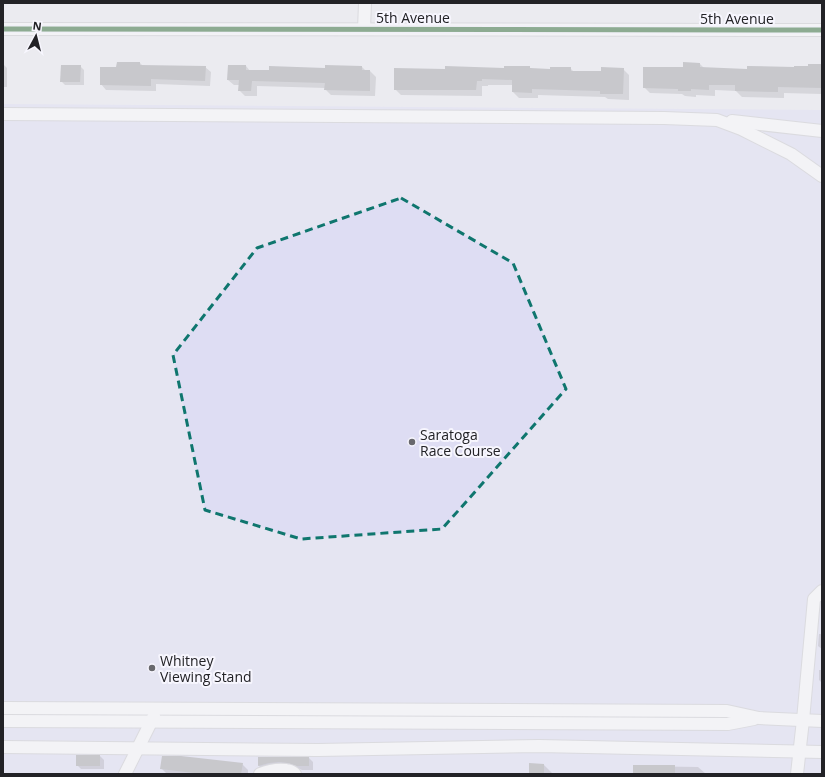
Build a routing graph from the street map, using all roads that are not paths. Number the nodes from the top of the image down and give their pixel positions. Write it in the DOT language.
graph roads {
  1 [pos="365,3"];
  2 [pos="3,29"];
  3 [pos="364,29"];
  4 [pos="822,30"];
  5 [pos="3,114"];
  6 [pos="717,120"];
  7 [pos="822,131"];
  8 [pos="822,176"];
  9 [pos="822,590"];
  10 [pos="3,708"];
  11 [pos="158,708"];
  12 [pos="336,709"];
  13 [pos="503,710"];
  14 [pos="759,718"];
  15 [pos="803,720"];
  16 [pos="3,721"];
  17 [pos="822,721"];
  18 [pos="152,722"];
  19 [pos="336,722"];
  20 [pos="502,723"];
  21 [pos="3,747"];
  22 [pos="138,748"];
  23 [pos="800,752"];
  24 [pos="822,752"];
  25 [pos="125,774"];
  26 [pos="260,774"];
  27 [pos="295,774"];
  28 [pos="797,774"];
  1 -- 3 [label="street"];
  2 -- 3 [label="street, 5th Avenue"];
  3 -- 4 [label="street, 5th Avenue"];
  5 -- 6 [label="street"];
  6 -- 7 [label="street"];
  6 -- 8 [label="street"];
  9 -- 15 [label="street"];
  10 -- 11 [label="street"];
  10 -- 16 [label="street"];
  11 -- 12 [label="street"];
  11 -- 18 [label="street"];
  12 -- 13 [label="street"];
  12 -- 19 [label="street"];
  13 -- 14 [label="street"];
  13 -- 20 [label="street"];
  14 -- 15 [label="street"];
  14 -- 20 [label="street"];
  15 -- 17 [label="street"];
  15 -- 23 [label="street"];
  16 -- 18 [label="street"];
  18 -- 19 [label="street"];
  18 -- 22 [label="street"];
  19 -- 20 [label="street"];
  21 -- 22 [label="street"];
  22 -- 23 [label="street"];
  22 -- 25 [label="street"];
  23 -- 24 [label="street"];
  23 -- 28 [label="street"];
  26 -- 27 [label="street"];
}
